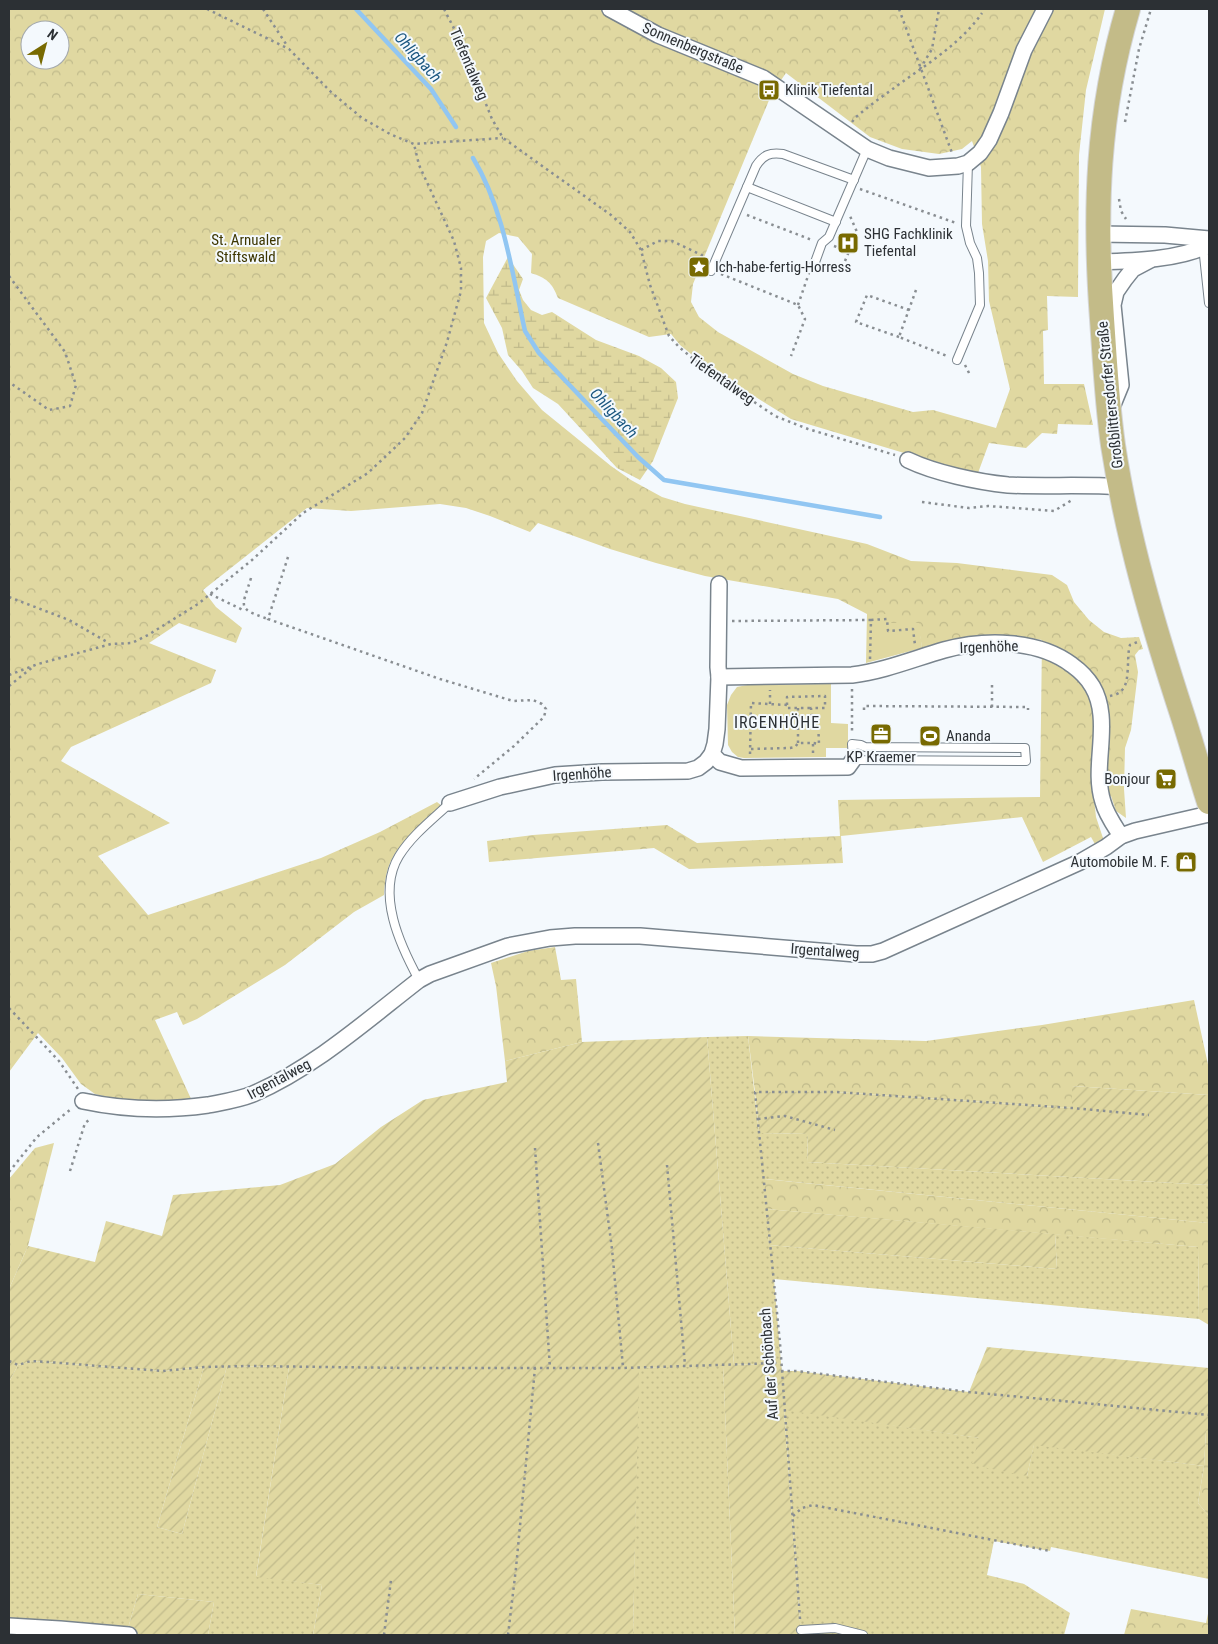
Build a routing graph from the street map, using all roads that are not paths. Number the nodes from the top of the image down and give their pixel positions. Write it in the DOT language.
graph roads {
  1 [pos="610,9"];
  2 [pos="1045,9"];
  3 [pos="1128,9"];
  4 [pos="867,149"];
  5 [pos="968,163"];
  6 [pos="852,183"];
  7 [pos="747,187"];
  8 [pos="836,222"];
  9 [pos="1098,234"];
  10 [pos="1206,243"];
  11 [pos="1150,260"];
  12 [pos="1098,262"];
  13 [pos="814,265"];
  14 [pos="711,271"];
  15 [pos="1209,303"];
  16 [pos="957,360"];
  17 [pos="1109,414"];
  18 [pos="908,460"];
  19 [pos="1120,487"];
  20 [pos="719,584"];
  21 [pos="719,677"];
  22 [pos="853,752"];
  23 [pos="712,754"];
  24 [pos="1209,802"];
  25 [pos="450,803"];
  26 [pos="1209,814"];
  27 [pos="1121,836"];
  28 [pos="419,980"];
  29 [pos="83,1101"];
  30 [pos="9,1626"];
  31 [pos="801,1630"];
  32 [pos="129,1635"];
  33 [pos="863,1635"];
  1 -- 4 [label="street, Sonnenbergstraße"];
  2 -- 5 [label="street"];
  3 -- 9 [label="main road, Großblittersdorfer Straße"];
  4 -- 5 [label="street, Sonnenbergstraße"];
  4 -- 6 [label="lane"];
  5 -- 16 [label="lane"];
  6 -- 7 [label="lane"];
  6 -- 8 [label="lane"];
  7 -- 8 [label="lane"];
  7 -- 14 [label="lane"];
  8 -- 13 [label="lane"];
  9 -- 10 [label="street"];
  9 -- 12 [label="main road, Großblittersdorfer Straße"];
  10 -- 11 [label="street"];
  10 -- 15 [label="lane"];
  11 -- 12 [label="street"];
  11 -- 17 [label="street"];
  12 -- 17 [label="main road, Großblittersdorfer Straße"];
  17 -- 19 [label="main road, Großblittersdorfer Straße"];
  18 -- 19 [label="street"];
  19 -- 24 [label="main road, Großblittersdorfer Straße"];
  20 -- 21 [label="street"];
  21 -- 23 [label="street"];
  21 -- 27 [label="street, Irgenhöhe"];
  22 -- 22 [label="lane"];
  22 -- 23 [label="street"];
  23 -- 25 [label="street, Irgenhöhe"];
  25 -- 28 [label="lane"];
  26 -- 27 [label="street, Irgentalweg"];
  27 -- 28 [label="street, Irgentalweg"];
  28 -- 29 [label="street, Irgentalweg"];
  30 -- 32 [label="street"];
  31 -- 33 [label="lane"];
}
